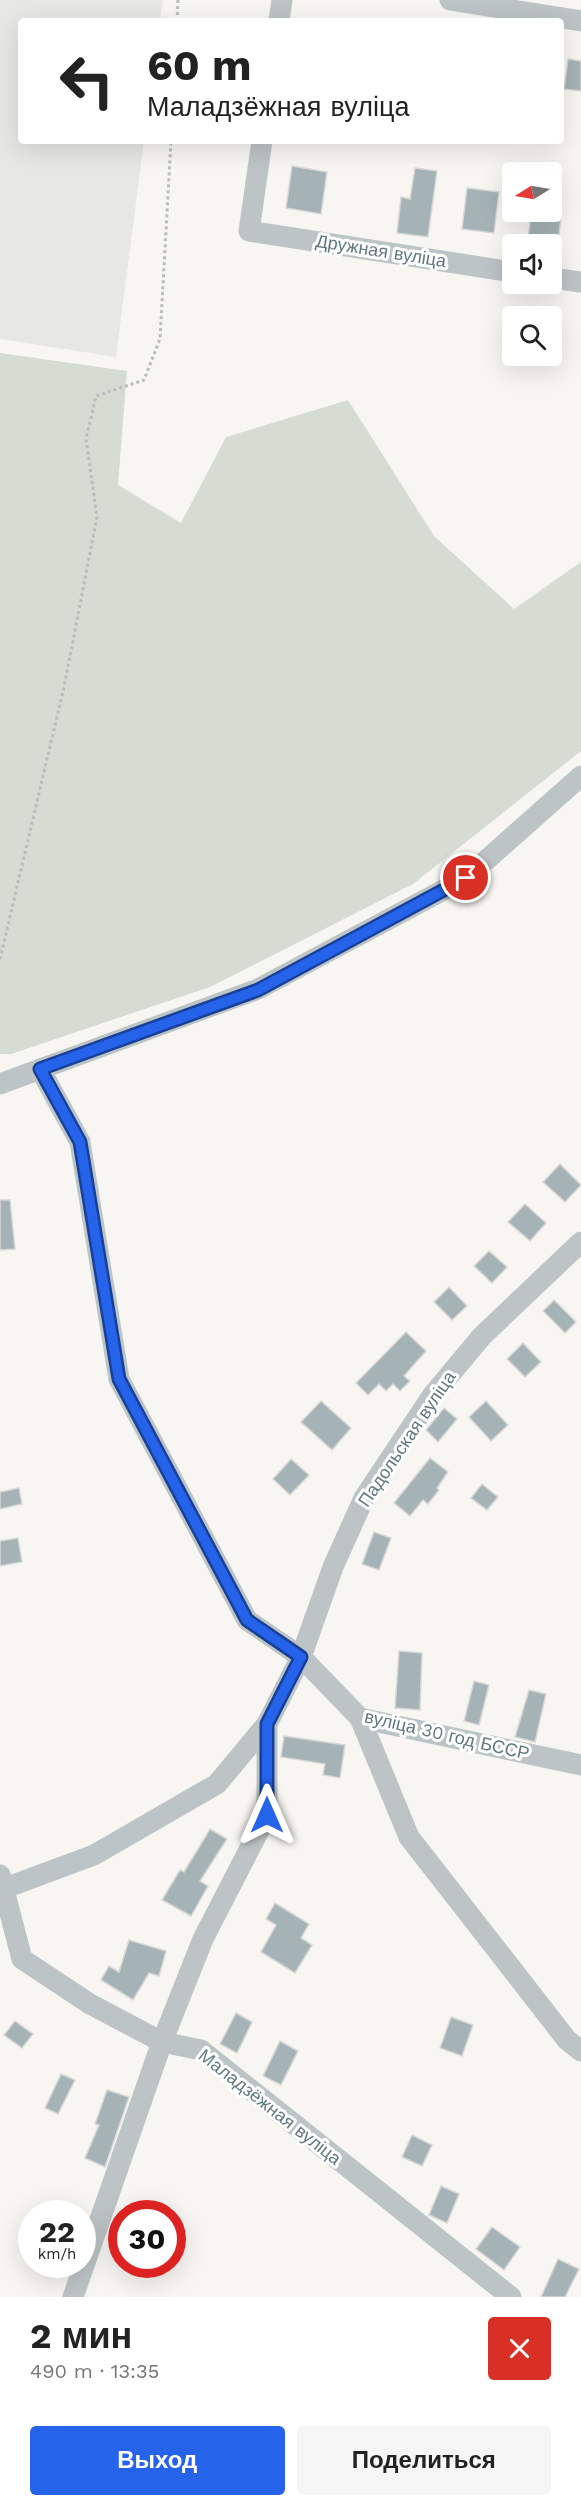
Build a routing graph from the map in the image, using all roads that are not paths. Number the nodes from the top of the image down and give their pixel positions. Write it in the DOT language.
graph roads {
  1 [pos="282,0"];
  2 [pos="450,0"];
  3 [pos="279,18"];
  4 [pos="562,18"];
  5 [pos="564,18"];
  6 [pos="581,21"];
  7 [pos="262,144"];
  8 [pos="502,270"];
  9 [pos="562,279"];
  10 [pos="581,282"];
  11 [pos="581,776"];
  12 [pos="40,1069"];
  13 [pos="0,1084"];
  14 [pos="581,1242"];
  15 [pos="301,1657"];
  16 [pos="360,1718"];
  17 [pos="267,1724"];
  18 [pos="581,1765"];
  19 [pos="1,1884"];
  20 [pos="162,2042"];
  21 [pos="581,2051"];
  22 [pos="73,2297"];
  23 [pos="511,2297"];
  1 -- 3 [label="street"];
  2 -- 4 [label="street"];
  5 -- 6 [label="street"];
  7 -- 8 [label="street, Дружная вуліца"];
  9 -- 10 [label="street"];
  11 -- 12 [label="street"];
  12 -- 13 [label="street"];
  12 -- 15 [label="street"];
  14 -- 15 [label="street, Падольская вуліца"];
  15 -- 16 [label="street, вуліца 30 год БССР"];
  15 -- 17 [label="street, Падольская вуліца"];
  16 -- 18 [label="street, вуліца 30 год БССР"];
  16 -- 21 [label="street"];
  17 -- 19 [label="street"];
  17 -- 20 [label="street, Падольская вуліца"];
  19 -- 20 [label="street, Маладзёжная вуліца"];
  20 -- 22 [label="street, Падольская вуліца"];
  20 -- 23 [label="street, Маладзёжная вуліца"];
}
